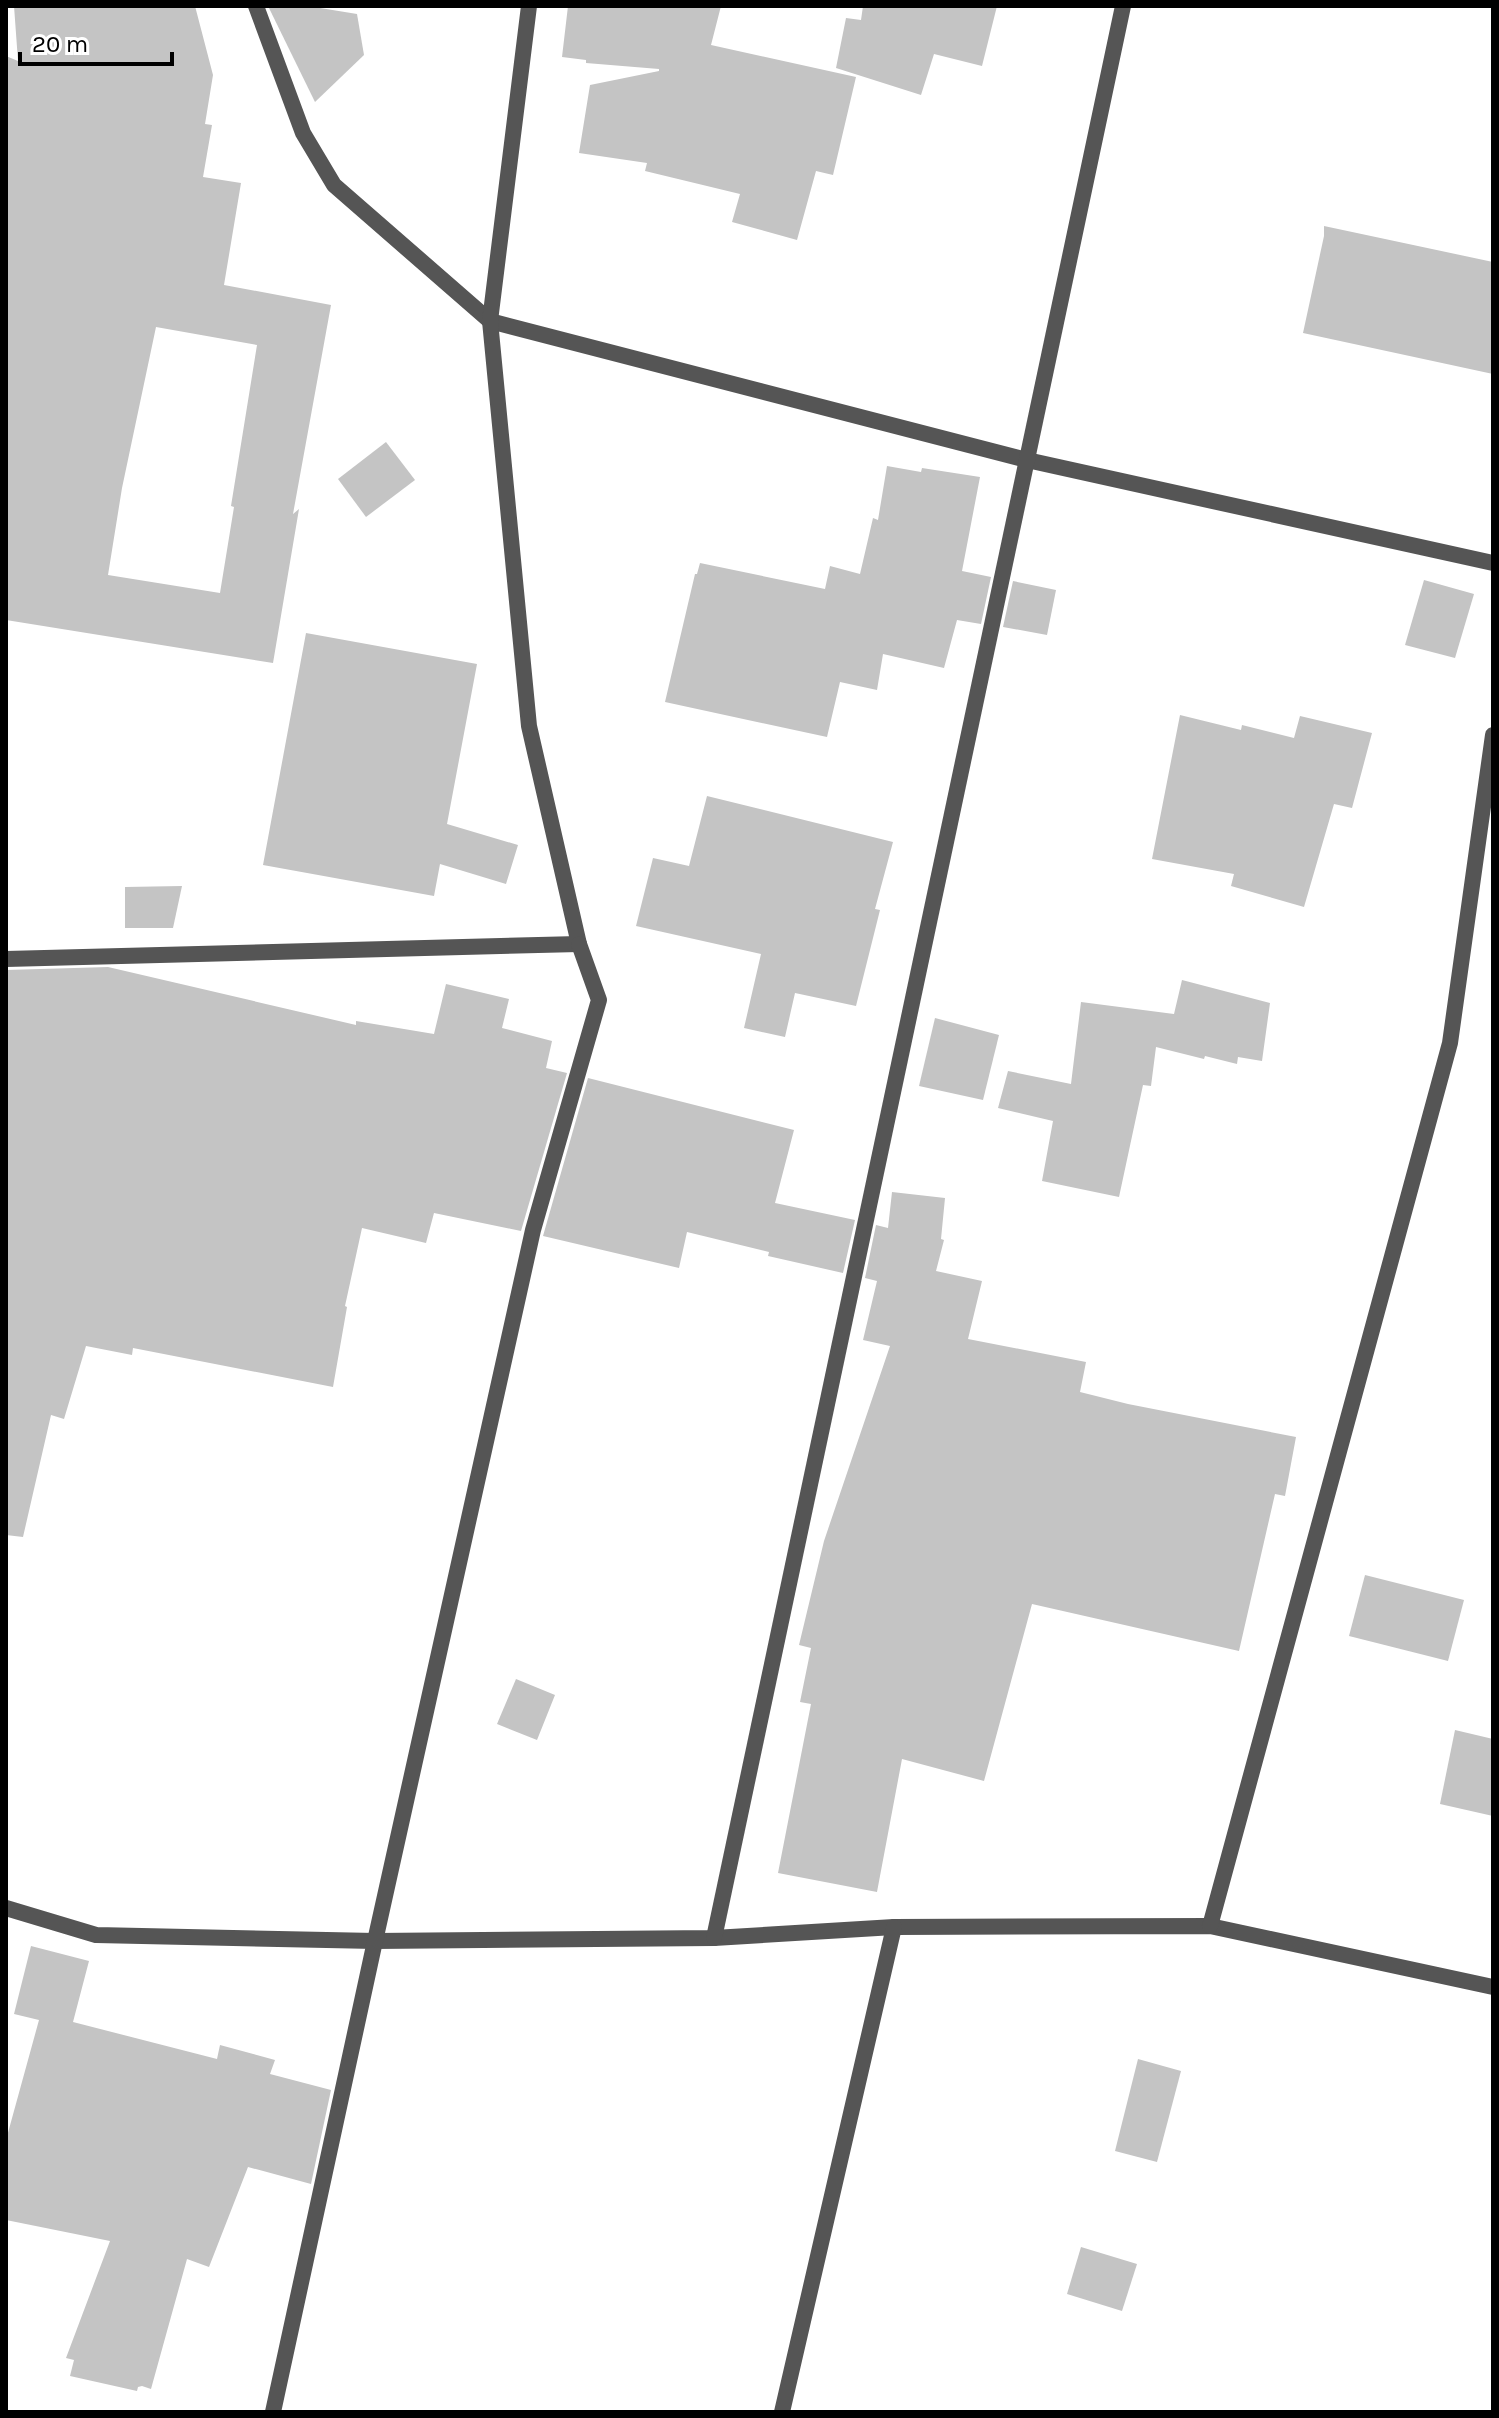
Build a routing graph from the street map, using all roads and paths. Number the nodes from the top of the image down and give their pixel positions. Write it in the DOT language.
graph roads {
  1 [pos="256,6"];
  2 [pos="529,6"];
  3 [pos="1123,6"];
  4 [pos="490,321"];
  5 [pos="1027,460"];
  6 [pos="1493,563"];
  7 [pos="1493,735"];
  8 [pos="579,944"];
  9 [pos="6,959"];
  10 [pos="6,1908"];
  11 [pos="1210,1926"];
  12 [pos="894,1927"];
  13 [pos="714,1938"];
  14 [pos="375,1941"];
  15 [pos="1493,1987"];
  16 [pos="273,2412"];
  17 [pos="782,2412"];
  1 -- 4 [label="street"];
  2 -- 4 [label="street"];
  3 -- 5 [label="street"];
  4 -- 5 [label="street"];
  4 -- 8 [label="street"];
  5 -- 6 [label="street"];
  5 -- 13 [label="street"];
  7 -- 11 [label="street"];
  8 -- 9 [label="street"];
  8 -- 14 [label="street"];
  10 -- 14 [label="street"];
  11 -- 12 [label="street"];
  11 -- 15 [label="street"];
  12 -- 13 [label="street"];
  12 -- 17 [label="street"];
  13 -- 14 [label="street"];
  14 -- 16 [label="street"];
}
